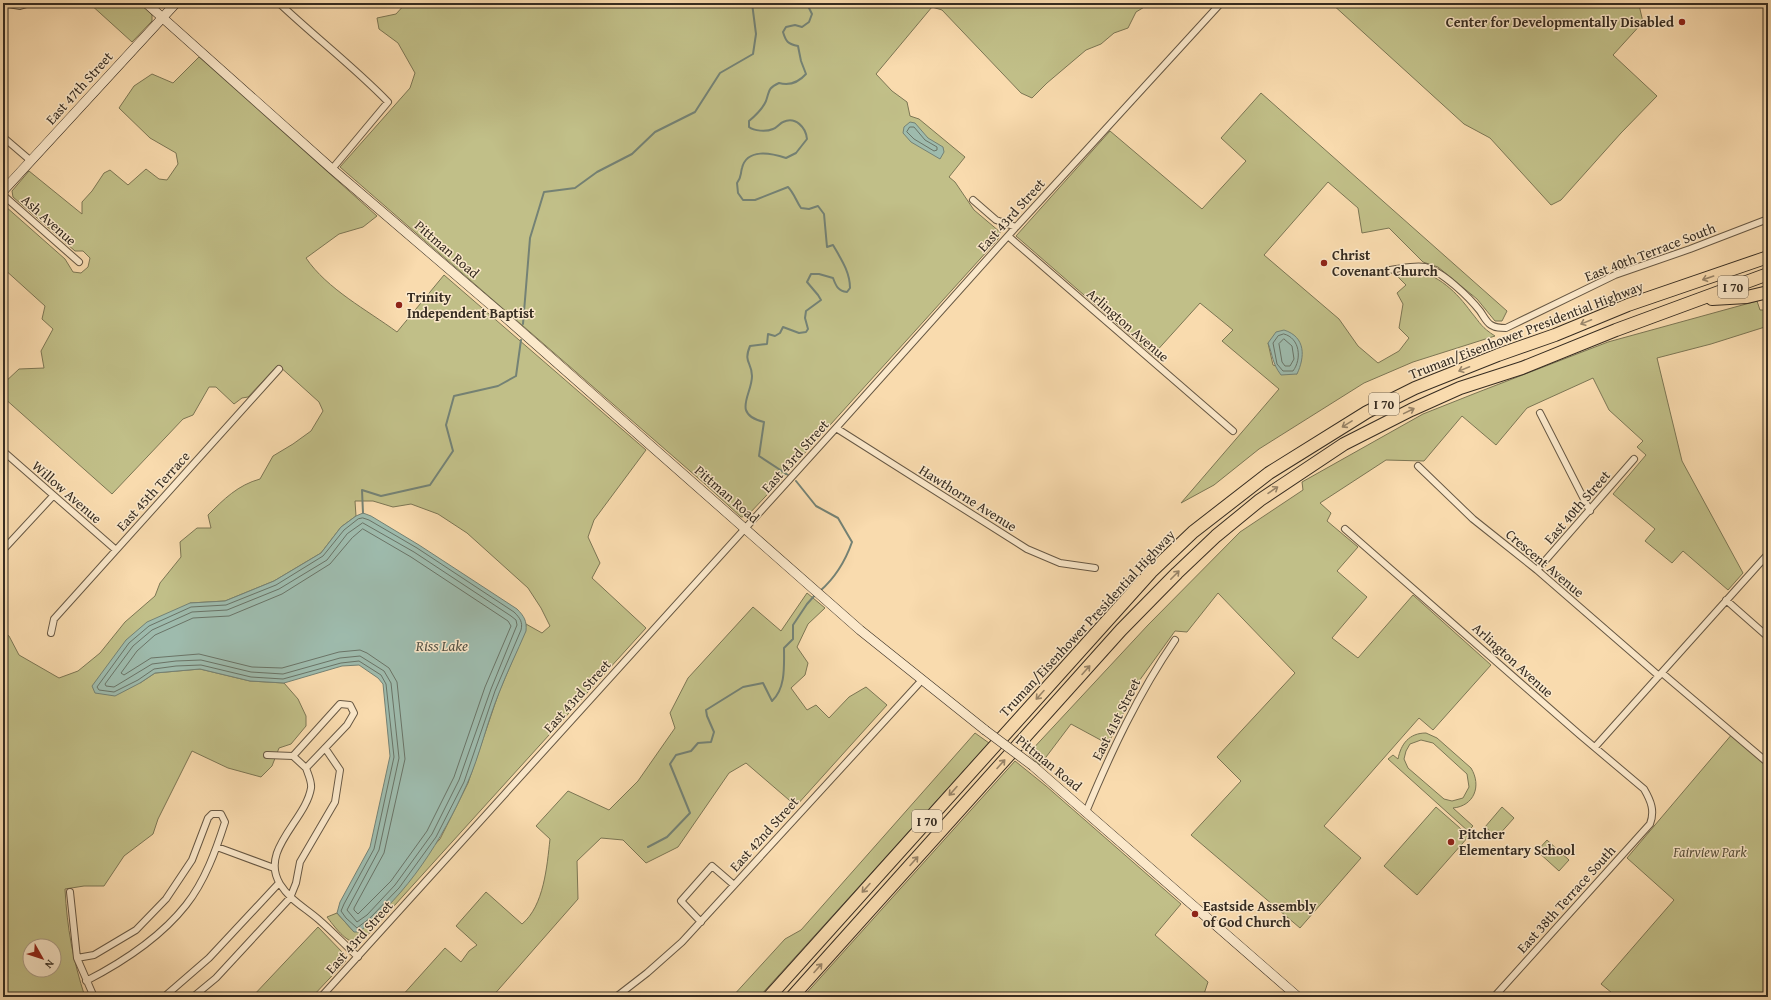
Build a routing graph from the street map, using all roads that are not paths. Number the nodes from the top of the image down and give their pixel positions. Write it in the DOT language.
graph roads {
  1 [pos="3,3"];
  2 [pos="30,3"];
  3 [pos="146,3"];
  4 [pos="176,3"];
  5 [pos="278,3"];
  6 [pos="1221,3"];
  7 [pos="162,18"];
  8 [pos="3,137"];
  9 [pos="31,162"];
  10 [pos="332,169"];
  11 [pos="3,191"];
  12 [pos="3,195"];
  13 [pos="973,200"];
  14 [pos="1768,219"];
  15 [pos="1016,227"];
  16 [pos="1008,236"];
  17 [pos="1768,250"];
  18 [pos="1768,257"];
  19 [pos="79,262"];
  20 [pos="1745,266"];
  21 [pos="1388,270"];
  22 [pos="1768,274"];
  23 [pos="1768,292"];
  24 [pos="1699,300"];
  25 [pos="279,369"];
  26 [pos="1540,413"];
  27 [pos="836,428"];
  28 [pos="1233,431"];
  29 [pos="3,451"];
  30 [pos="1634,459"];
  31 [pos="1418,466"];
  32 [pos="53,496"];
  33 [pos="1590,511"];
  34 [pos="1345,528"];
  35 [pos="745,529"];
  36 [pos="3,550"];
  37 [pos="116,550"];
  38 [pos="1768,554"];
  39 [pos="1095,568"];
  40 [pos="1537,570"];
  41 [pos="1726,600"];
  42 [pos="51,633"];
  43 [pos="1768,637"];
  44 [pos="1175,640"];
  45 [pos="1660,674"];
  46 [pos="922,680"];
  47 [pos="1595,747"];
  48 [pos="325,748"];
  49 [pos="267,756"];
  50 [pos="293,756"];
  51 [pos="1768,763"];
  52 [pos="306,768"];
  53 [pos="1086,812"];
  54 [pos="1652,816"];
  55 [pos="217,847"];
  56 [pos="274,868"];
  57 [pos="279,883"];
  58 [pos="734,885"];
  59 [pos="70,892"];
  60 [pos="290,898"];
  61 [pos="701,922"];
  62 [pos="358,957"];
  63 [pos="77,958"];
  64 [pos="86,981"];
  65 [pos="94,997"];
  66 [pos="164,997"];
  67 [pos="193,997"];
  68 [pos="321,997"];
  69 [pos="616,997"];
  70 [pos="769,997"];
  71 [pos="792,997"];
  72 [pos="1298,997"];
  73 [pos="1494,997"];
  1 -- 2 [label="street"];
  3 -- 7 [label="street, Pittman Road"];
  4 -- 7 [label="street, East 47th Street"];
  5 -- 10 [label="street"];
  6 -- 15 [label="street, East 43rd Street"];
  7 -- 9 [label="street, East 47th Street"];
  7 -- 10 [label="street, Pittman Road"];
  8 -- 9 [label="street"];
  9 -- 11 [label="street, East 47th Street"];
  10 -- 35 [label="street, Pittman Road"];
  12 -- 19 [label="street, Ash Avenue"];
  13 -- 15 [label="street"];
  14 -- 21 [label="street, East 40th Terrace South"];
  15 -- 16 [label="street, East 43rd Street"];
  16 -- 27 [label="street, East 43rd Street"];
  16 -- 28 [label="street, Arlington Avenue"];
  17 -- 20 [label="highway"];
  18 -- 20 [label="highway, I 70"];
  20 -- 70 [label="highway, Truman/Eisenhower Presidential Highway / I 70, one-way"];
  22 -- 24 [label="highway, I 70"];
  23 -- 24 [label="highway"];
  71 -- 24 [label="highway, I 70, one-way"];
  25 -- 37 [label="street, East 45th Terrace"];
  26 -- 33 [label="street"];
  27 -- 35 [label="street, East 43rd Street"];
  27 -- 39 [label="street, Hawthorne Avenue"];
  29 -- 32 [label="street, Willow Avenue"];
  30 -- 33 [label="street, East 40th Street"];
  31 -- 40 [label="street, Crescent Avenue"];
  32 -- 36 [label="street"];
  32 -- 37 [label="street, Willow Avenue"];
  33 -- 40 [label="street, East 40th Street"];
  34 -- 47 [label="street, Arlington Avenue"];
  35 -- 46 [label="street, Pittman Road"];
  35 -- 62 [label="street, East 43rd Street"];
  37 -- 42 [label="street, East 45th Terrace"];
  38 -- 41 [label="street"];
  40 -- 45 [label="street, Crescent Avenue"];
  41 -- 43 [label="street"];
  41 -- 45 [label="street"];
  44 -- 53 [label="street, East 41st Street"];
  45 -- 47 [label="street"];
  45 -- 51 [label="street, Crescent Avenue"];
  46 -- 53 [label="street, Pittman Road, bridge"];
  46 -- 58 [label="street, East 42nd Street"];
  47 -- 54 [label="street, Arlington Avenue"];
  48 -- 50 [label="street"];
  48 -- 52 [label="street"];
  48 -- 60 [label="street"];
  49 -- 50 [label="street"];
  50 -- 52 [label="street"];
  52 -- 56 [label="street"];
  53 -- 72 [label="street, Pittman Road"];
  54 -- 73 [label="street, East 38th Terrace South"];
  55 -- 56 [label="street"];
  55 -- 63 [label="street"];
  55 -- 64 [label="street"];
  56 -- 57 [label="street"];
  57 -- 60 [label="street"];
  57 -- 66 [label="street"];
  58 -- 61 [label="street, East 42nd Street"];
  58 -- 61 [label="street"];
  59 -- 63 [label="street"];
  60 -- 62 [label="street"];
  60 -- 67 [label="street"];
  61 -- 69 [label="street, East 42nd Street"];
  62 -- 68 [label="street, East 43rd Street"];
  63 -- 64 [label="street"];
  64 -- 65 [label="street"];
}
